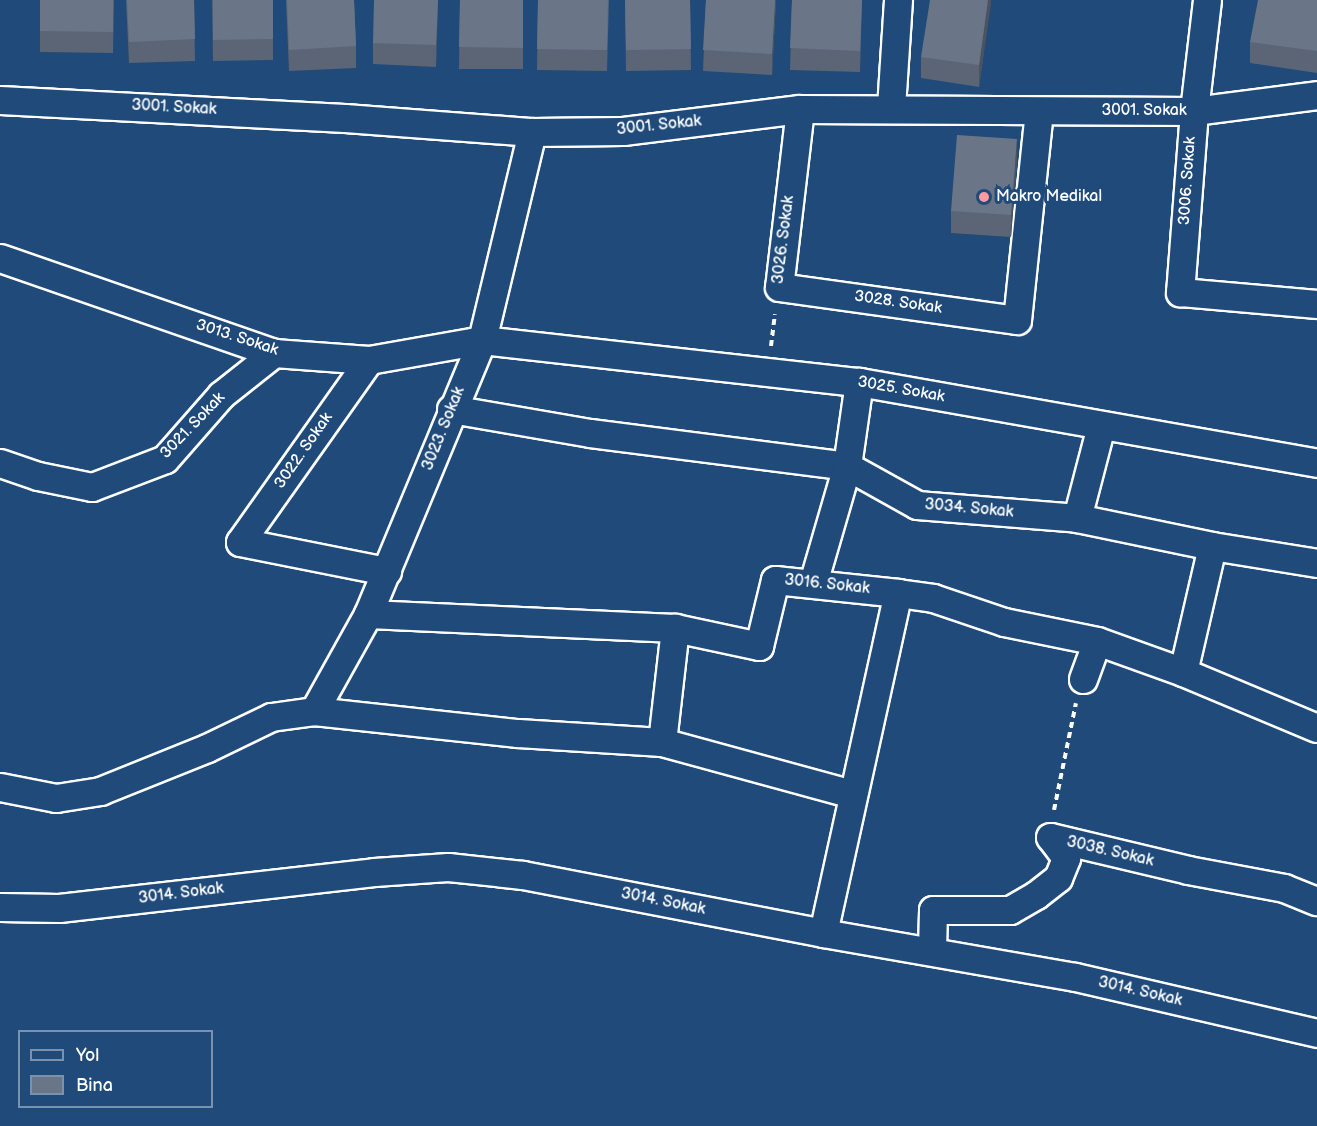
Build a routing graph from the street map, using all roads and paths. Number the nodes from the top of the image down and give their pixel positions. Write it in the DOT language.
graph roads {
  1 [pos="898,0"];
  2 [pos="1207,0"];
  3 [pos="1317,95"];
  4 [pos="0,100"];
  5 [pos="891,108"];
  6 [pos="800,109"];
  7 [pos="1039,111"];
  8 [pos="1194,111"];
  9 [pos="532,132"];
  10 [pos="0,258"];
  11 [pos="779,287"];
  12 [pos="1317,304"];
  13 [pos="482,340"];
  14 [pos="274,353"];
  15 [pos="369,360"];
  16 [pos="768,371"];
  17 [pos="859,382"];
  18 [pos="452,409"];
  19 [pos="1101,426"];
  20 [pos="0,463"];
  21 [pos="1317,463"];
  22 [pos="847,466"];
  23 [pos="1077,518"];
  24 [pos="1212,546"];
  25 [pos="1317,563"];
  26 [pos="387,571"];
  27 [pos="813,583"];
  28 [pos="898,593"];
  29 [pos="368,614"];
  30 [pos="675,628"];
  31 [pos="1097,641"];
  32 [pos="1183,672"];
  33 [pos="1080,688"];
  34 [pos="314,711"];
  35 [pos="1317,728"];
  36 [pos="662,742"];
  37 [pos="0,787"];
  38 [pos="1058,787"];
  39 [pos="852,794"];
  40 [pos="1317,901"];
  41 [pos="0,907"];
  42 [pos="823,933"];
  43 [pos="932,951"];
  44 [pos="1317,1033"];
  1 -- 5 [label="street"];
  2 -- 8 [label="street, 3006. Sokak"];
  3 -- 8 [label="street, 3001. Sokak"];
  4 -- 9 [label="street, 3001. Sokak"];
  5 -- 6 [label="street, 3001. Sokak"];
  5 -- 7 [label="street, 3001. Sokak"];
  6 -- 9 [label="street, 3001. Sokak"];
  6 -- 11 [label="street, 3026. Sokak"];
  7 -- 8 [label="street, 3001. Sokak"];
  7 -- 11 [label="street, 3028. Sokak"];
  8 -- 12 [label="street, 3006. Sokak"];
  9 -- 13 [label="street, 3023. Sokak"];
  10 -- 14 [label="street, 3013. Sokak"];
  11 -- 16 [label="path, 3026. Sokak"];
  13 -- 15 [label="street, 3013. Sokak"];
  13 -- 16 [label="street, 3025. Sokak"];
  13 -- 18 [label="street, 3023. Sokak"];
  14 -- 15 [label="street, 3013. Sokak"];
  14 -- 20 [label="street, 3021. Sokak"];
  15 -- 26 [label="street, 3022. Sokak"];
  16 -- 17 [label="street, 3025. Sokak"];
  17 -- 19 [label="street, 3025. Sokak"];
  17 -- 22 [label="street"];
  18 -- 22 [label="street, 3034. Sokak"];
  18 -- 26 [label="street, 3023. Sokak"];
  19 -- 21 [label="street, 3025. Sokak"];
  19 -- 23 [label="street"];
  22 -- 23 [label="street, 3034. Sokak"];
  22 -- 27 [label="street"];
  23 -- 24 [label="street, 3034. Sokak"];
  24 -- 25 [label="street, 3034. Sokak"];
  24 -- 32 [label="street"];
  26 -- 29 [label="street, 3023. Sokak"];
  27 -- 28 [label="street, 3016. Sokak"];
  27 -- 30 [label="street, 3016. Sokak"];
  28 -- 31 [label="street, 3016. Sokak"];
  28 -- 39 [label="street"];
  29 -- 30 [label="street, 3016. Sokak"];
  29 -- 34 [label="street, 3023. Sokak"];
  30 -- 36 [label="street"];
  31 -- 32 [label="street, 3016. Sokak"];
  31 -- 33 [label="street"];
  32 -- 35 [label="street, 3016. Sokak"];
  33 -- 38 [label="path"];
  34 -- 36 [label="street"];
  34 -- 37 [label="street"];
  36 -- 39 [label="street"];
  39 -- 42 [label="street"];
  40 -- 43 [label="street, 3038. Sokak"];
  41 -- 42 [label="street, 3014. Sokak"];
  42 -- 43 [label="street, 3014. Sokak"];
  43 -- 44 [label="street, 3014. Sokak"];
}
